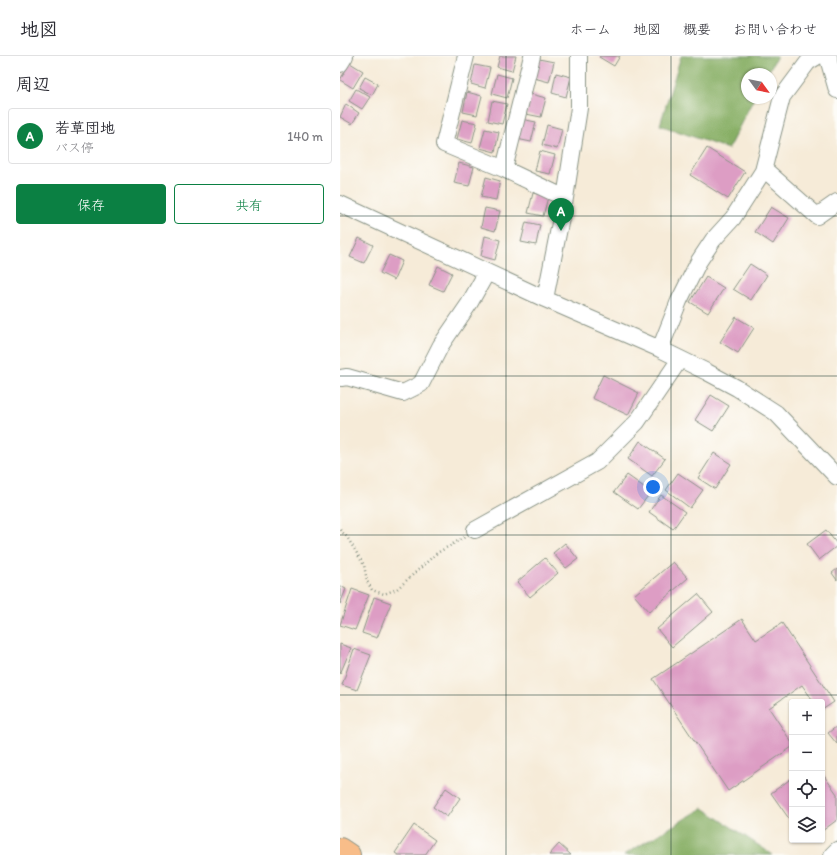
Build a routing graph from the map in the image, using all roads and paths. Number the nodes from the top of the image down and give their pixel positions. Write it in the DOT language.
graph roads {
  1 [pos="345,56"];
  2 [pos="466,56"];
  3 [pos="532,56"];
  4 [pos="579,56"];
  5 [pos="818,56"];
  6 [pos="829,56"];
  7 [pos="340,64"];
  8 [pos="837,90"];
  9 [pos="504,169"];
  10 [pos="764,169"];
  11 [pos="565,198"];
  12 [pos="837,202"];
  13 [pos="340,204"];
  14 [pos="487,272"];
  15 [pos="545,298"];
  16 [pos="660,349"];
  17 [pos="680,359"];
  18 [pos="341,378"];
  19 [pos="837,477"];
  20 [pos="340,530"];
  21 [pos="475,530"];
  22 [pos="340,849"];
  23 [pos="837,850"];
  24 [pos="349,855"];
  25 [pos="832,855"];
  1 -- 7 [label="street"];
  2 -- 9 [label="street"];
  3 -- 9 [label="street"];
  4 -- 11 [label="street"];
  5 -- 10 [label="street"];
  6 -- 8 [label="street"];
  9 -- 11 [label="street"];
  10 -- 12 [label="street"];
  10 -- 16 [label="street"];
  11 -- 15 [label="street"];
  13 -- 14 [label="street"];
  14 -- 15 [label="street"];
  14 -- 18 [label="street"];
  15 -- 16 [label="street"];
  16 -- 17 [label="street"];
  17 -- 19 [label="street"];
  17 -- 21 [label="street"];
  20 -- 21 [label="path"];
  22 -- 24 [label="main road"];
  23 -- 25 [label="street"];
}
